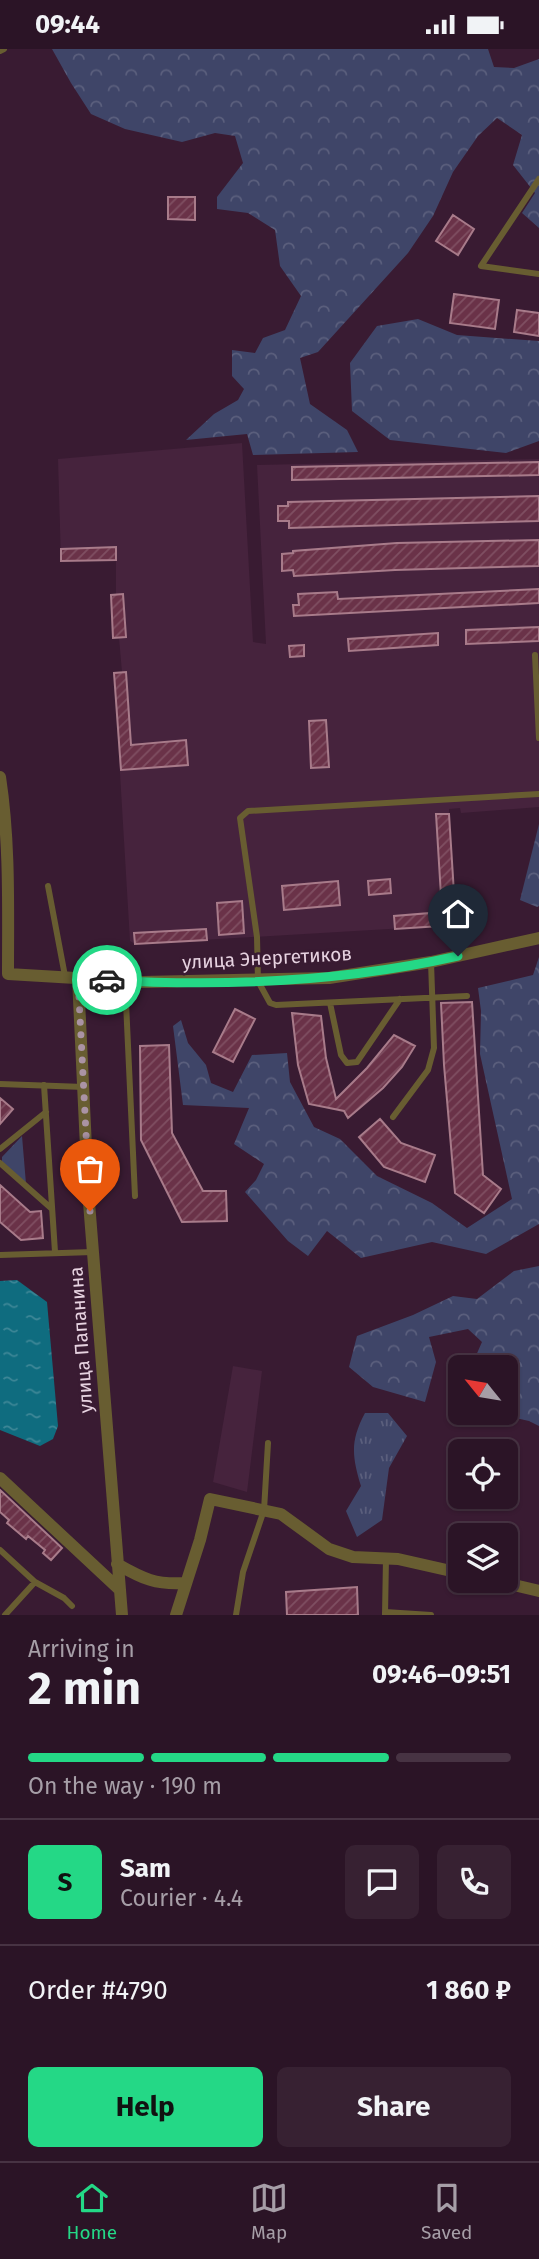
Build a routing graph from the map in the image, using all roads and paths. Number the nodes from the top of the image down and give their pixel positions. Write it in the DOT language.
graph roads {
  1 [pos="539,179"];
  2 [pos="539,274"];
  3 [pos="535,655"];
  4 [pos="539,738"];
  5 [pos="0,777"];
  6 [pos="539,794"];
  7 [pos="4,842"];
  8 [pos="48,886"];
  9 [pos="539,937"];
  10 [pos="431,962"];
  11 [pos="4,974"];
  12 [pos="72,978"];
  13 [pos="125,981"];
  14 [pos="258,981"];
  15 [pos="467,996"];
  16 [pos="432,997"];
  17 [pos="400,999"];
  18 [pos="330,1003"];
  19 [pos="0,1084"];
  20 [pos="44,1085"];
  21 [pos="84,1087"];
  22 [pos="46,1112"];
  23 [pos="393,1118"];
  24 [pos="0,1149"];
  25 [pos="0,1163"];
  26 [pos="135,1196"];
  27 [pos="52,1209"];
  28 [pos="55,1252"];
  29 [pos="93,1252"];
  30 [pos="0,1255"];
  31 [pos="268,1443"];
  32 [pos="0,1478"];
  33 [pos="264,1510"];
  34 [pos="0,1550"];
  35 [pos="386,1559"];
  36 [pos="117,1564"];
  37 [pos="448,1570"];
  38 [pos="35,1582"];
  39 [pos="186,1583"];
  40 [pos="518,1586"];
  41 [pos="119,1589"];
  42 [pos="539,1591"];
  43 [pos="72,1605"];
  44 [pos="7,1614"];
  45 [pos="385,1614"];
  46 [pos="122,1615"];
  47 [pos="176,1615"];
  48 [pos="236,1615"];
  49 [pos="430,1615"];
  1 -- 2 [label="lane"];
  3 -- 4 [label="lane"];
  5 -- 7 [label="street"];
  6 -- 14 [label="lane"];
  7 -- 11 [label="street"];
  8 -- 12 [label="lane"];
  9 -- 10 [label="street, улица Энергетиков"];
  10 -- 14 [label="street, улица Энергетиков"];
  10 -- 16 [label="lane"];
  11 -- 12 [label="street, улица Энергетиков"];
  12 -- 13 [label="street, улица Энергетиков"];
  12 -- 21 [label="street, улица Папанина"];
  13 -- 14 [label="street, улица Энергетиков"];
  13 -- 26 [label="lane"];
  14 -- 18 [label="lane"];
  15 -- 16 [label="lane"];
  16 -- 17 [label="lane"];
  16 -- 23 [label="lane"];
  17 -- 18 [label="lane"];
  17 -- 18 [label="lane"];
  19 -- 20 [label="lane"];
  20 -- 21 [label="lane"];
  20 -- 22 [label="lane"];
  21 -- 29 [label="street, улица Папанина"];
  22 -- 24 [label="lane"];
  22 -- 27 [label="lane"];
  25 -- 27 [label="lane"];
  27 -- 28 [label="lane"];
  28 -- 29 [label="lane"];
  28 -- 30 [label="lane"];
  29 -- 36 [label="street, улица Папанина"];
  31 -- 33 [label="lane"];
  32 -- 41 [label="street"];
  33 -- 35 [label="street"];
  33 -- 39 [label="street"];
  33 -- 48 [label="lane"];
  34 -- 38 [label="lane"];
  35 -- 37 [label="street"];
  35 -- 45 [label="lane"];
  36 -- 39 [label="street"];
  36 -- 41 [label="street, улица Папанина"];
  38 -- 43 [label="lane"];
  38 -- 44 [label="lane"];
  39 -- 47 [label="street"];
  40 -- 42 [label="street"];
  41 -- 46 [label="street, улица Папанина"];
  45 -- 49 [label="lane"];
}
